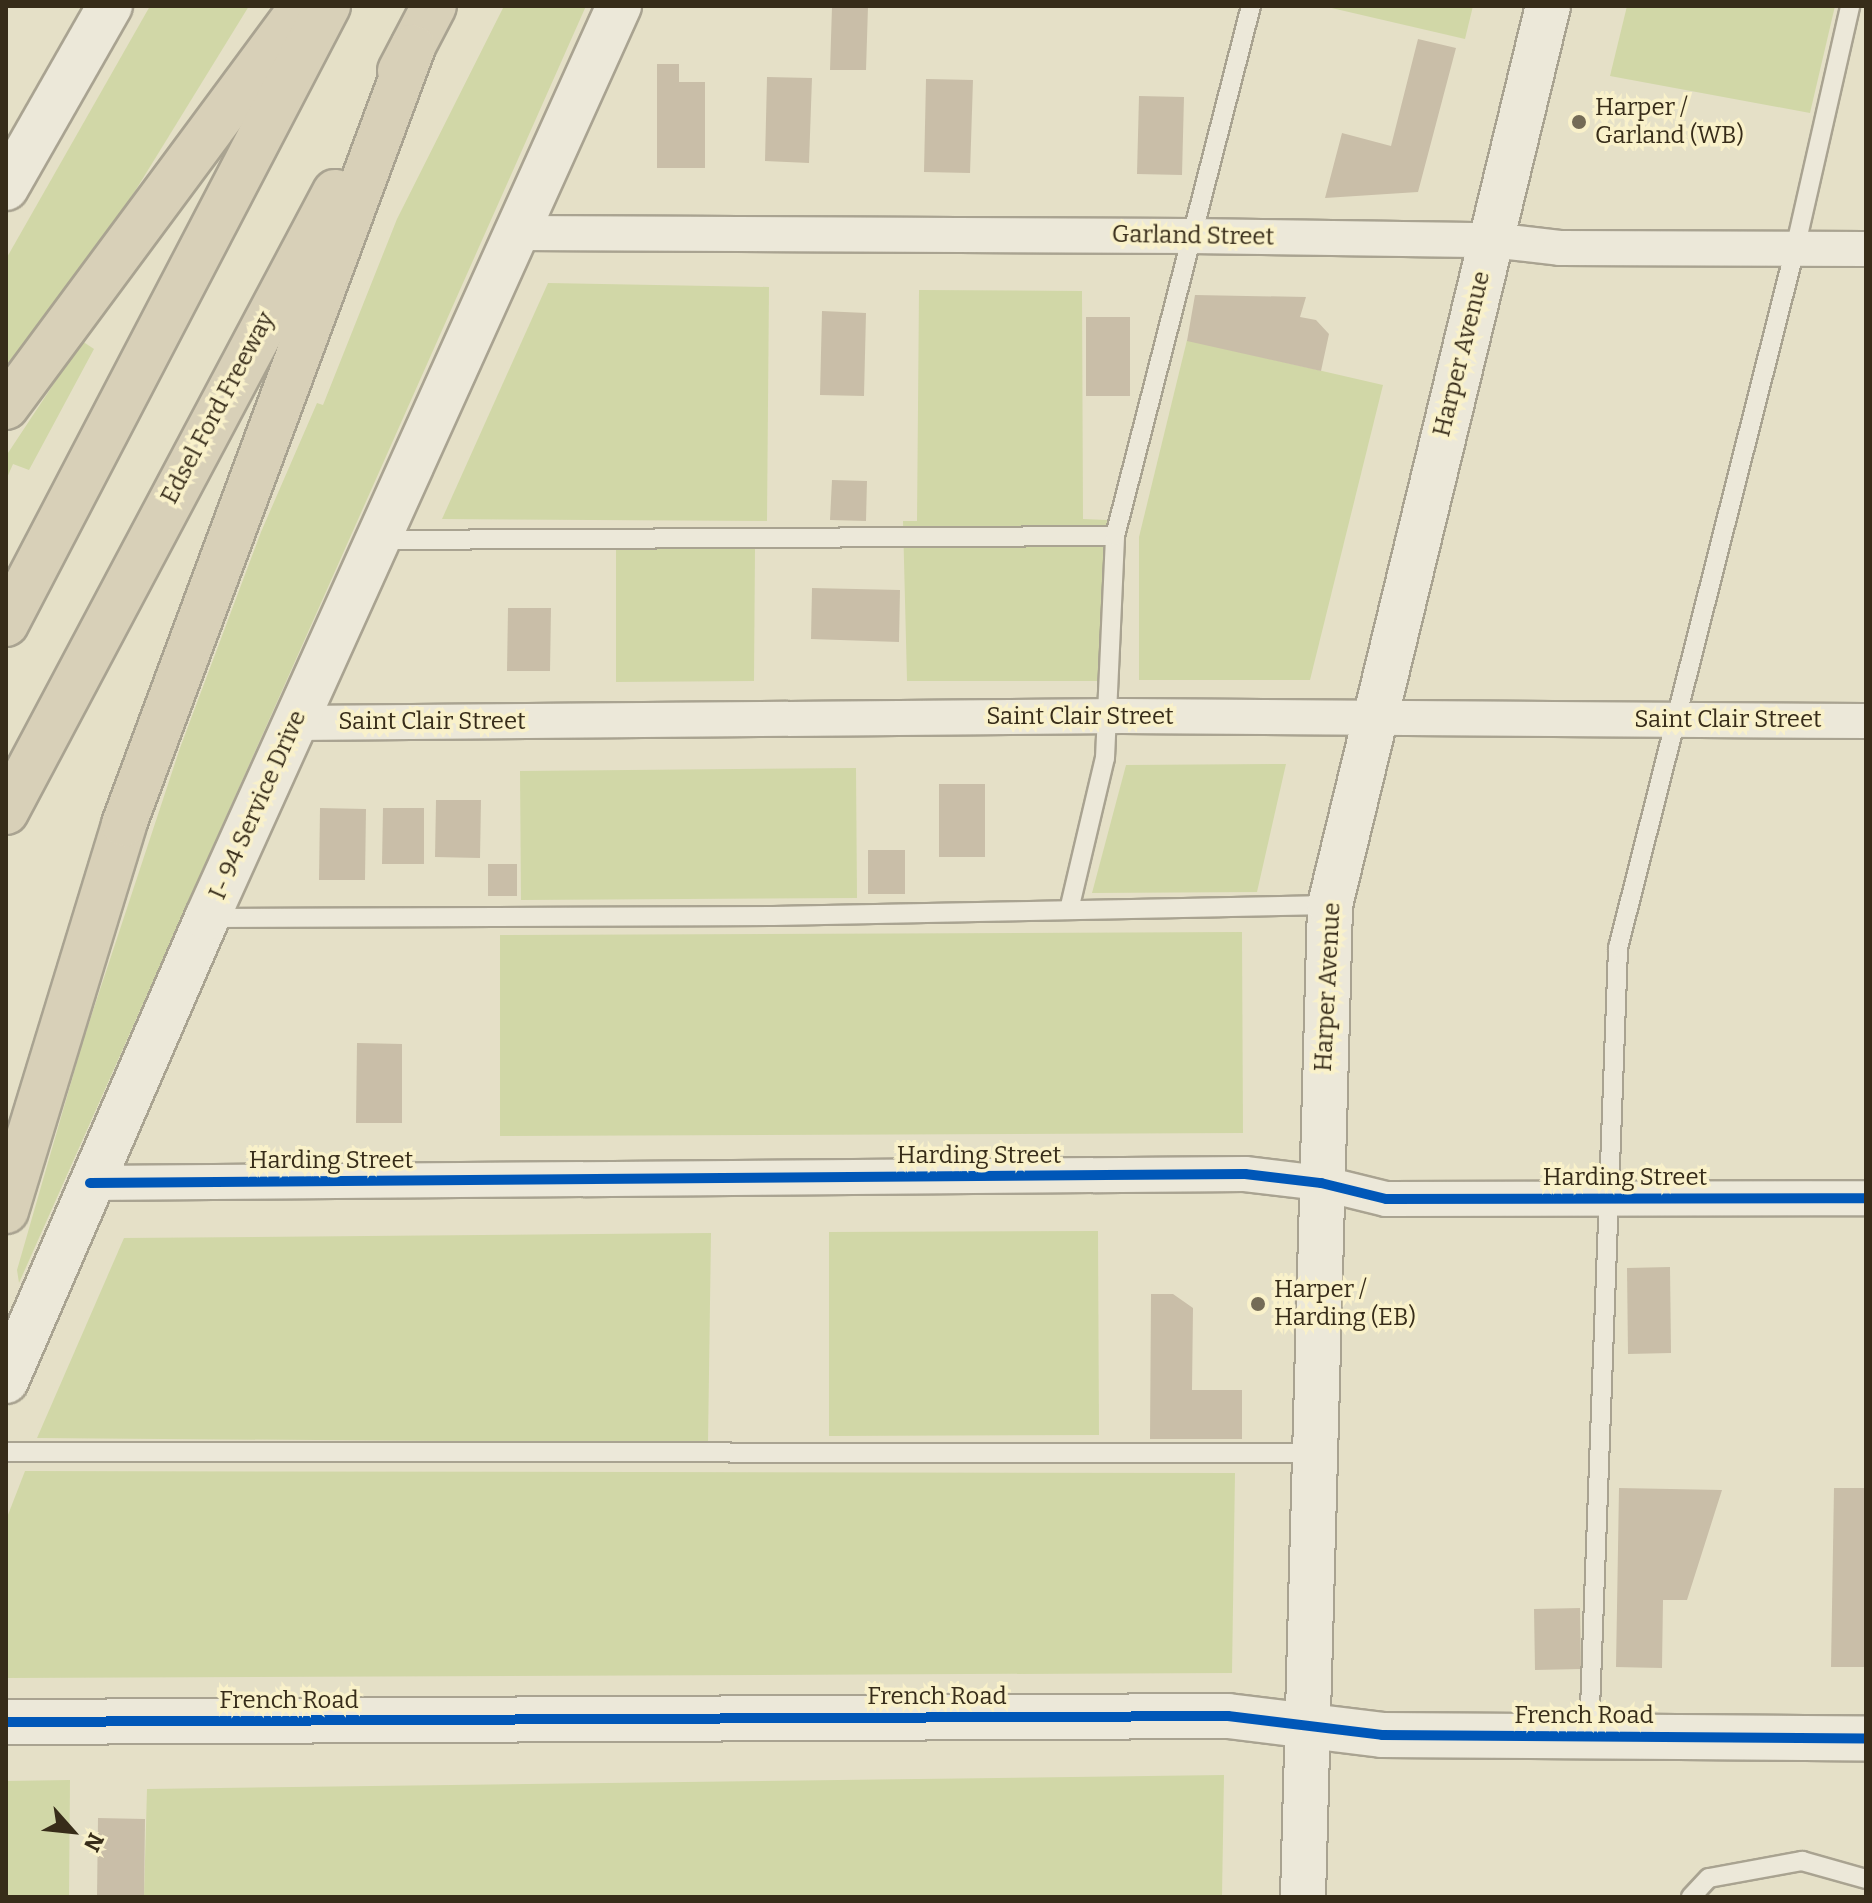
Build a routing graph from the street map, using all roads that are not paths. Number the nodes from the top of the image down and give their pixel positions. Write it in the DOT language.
graph roads {
  1 [pos="110,6"];
  2 [pos="303,6"];
  3 [pos="328,6"];
  4 [pos="434,6"];
  5 [pos="619,6"];
  6 [pos="1251,6"];
  7 [pos="1548,6"];
  8 [pos="1850,6"];
  9 [pos="413,47"];
  10 [pos="6,188"];
  11 [pos="519,233"];
  12 [pos="1191,236"];
  13 [pos="1491,240"];
  14 [pos="1795,249"];
  15 [pos="1866,249"];
  16 [pos="6,407"];
  17 [pos="1115,536"];
  18 [pos="378,540"];
  19 [pos="6,624"];
  20 [pos="1103,716"];
  21 [pos="1373,717"];
  22 [pos="1673,720"];
  23 [pos="1866,721"];
  24 [pos="295,723"];
  25 [pos="6,812"];
  26 [pos="1330,905"];
  27 [pos="1069,910"];
  28 [pos="207,918"];
  29 [pos="90,1183"];
  30 [pos="1321,1183"];
  31 [pos="1605,1198"];
  32 [pos="1866,1198"];
  33 [pos="6,1211"];
  34 [pos="6,1381"];
  35 [pos="6,1452"];
  36 [pos="1313,1453"];
  37 [pos="6,1722"];
  38 [pos="1306,1725"];
  39 [pos="1589,1736"];
  40 [pos="1866,1738"];
  41 [pos="1866,1879"];
  42 [pos="1303,1897"];
  43 [pos="1691,1897"];
  1 -- 10 [label="street"];
  2 -- 16 [label="highway"];
  3 -- 19 [label="highway"];
  4 -- 9 [label="highway, Edsel Ford Freeway"];
  5 -- 11 [label="street"];
  6 -- 12 [label="lane"];
  7 -- 13 [label="street, Harper Avenue"];
  8 -- 14 [label="lane"];
  9 -- 25 [label="highway, Edsel Ford Freeway"];
  9 -- 33 [label="highway"];
  11 -- 12 [label="street, Garland Street"];
  11 -- 18 [label="street, I- 94 Service Drive"];
  12 -- 13 [label="street, Garland Street"];
  12 -- 17 [label="lane"];
  13 -- 14 [label="street, Garland Street"];
  13 -- 21 [label="street, Harper Avenue"];
  14 -- 15 [label="street, Garland Street"];
  14 -- 22 [label="lane"];
  17 -- 18 [label="lane"];
  17 -- 20 [label="lane"];
  18 -- 24 [label="street, I- 94 Service Drive"];
  20 -- 21 [label="street, Saint Clair Street"];
  20 -- 24 [label="street, Saint Clair Street"];
  20 -- 27 [label="lane"];
  21 -- 22 [label="street, Saint Clair Street"];
  21 -- 26 [label="street, Harper Avenue"];
  22 -- 23 [label="street, Saint Clair Street"];
  22 -- 31 [label="lane"];
  24 -- 28 [label="street, I- 94 Service Drive"];
  26 -- 27 [label="lane"];
  26 -- 30 [label="street, Harper Avenue"];
  27 -- 28 [label="lane"];
  28 -- 29 [label="street, I- 94 Service Drive"];
  29 -- 30 [label="street, Harding Street"];
  29 -- 34 [label="street, I- 94 Service Drive"];
  30 -- 31 [label="street, Harding Street"];
  30 -- 36 [label="street, Harper Avenue"];
  31 -- 32 [label="street, Harding Street"];
  31 -- 39 [label="lane"];
  35 -- 36 [label="lane"];
  36 -- 38 [label="street, Harper Avenue"];
  37 -- 38 [label="street, French Road"];
  38 -- 39 [label="street, French Road"];
  38 -- 42 [label="street, Harper Avenue"];
  39 -- 40 [label="street, French Road"];
  41 -- 43 [label="lane"];
}
